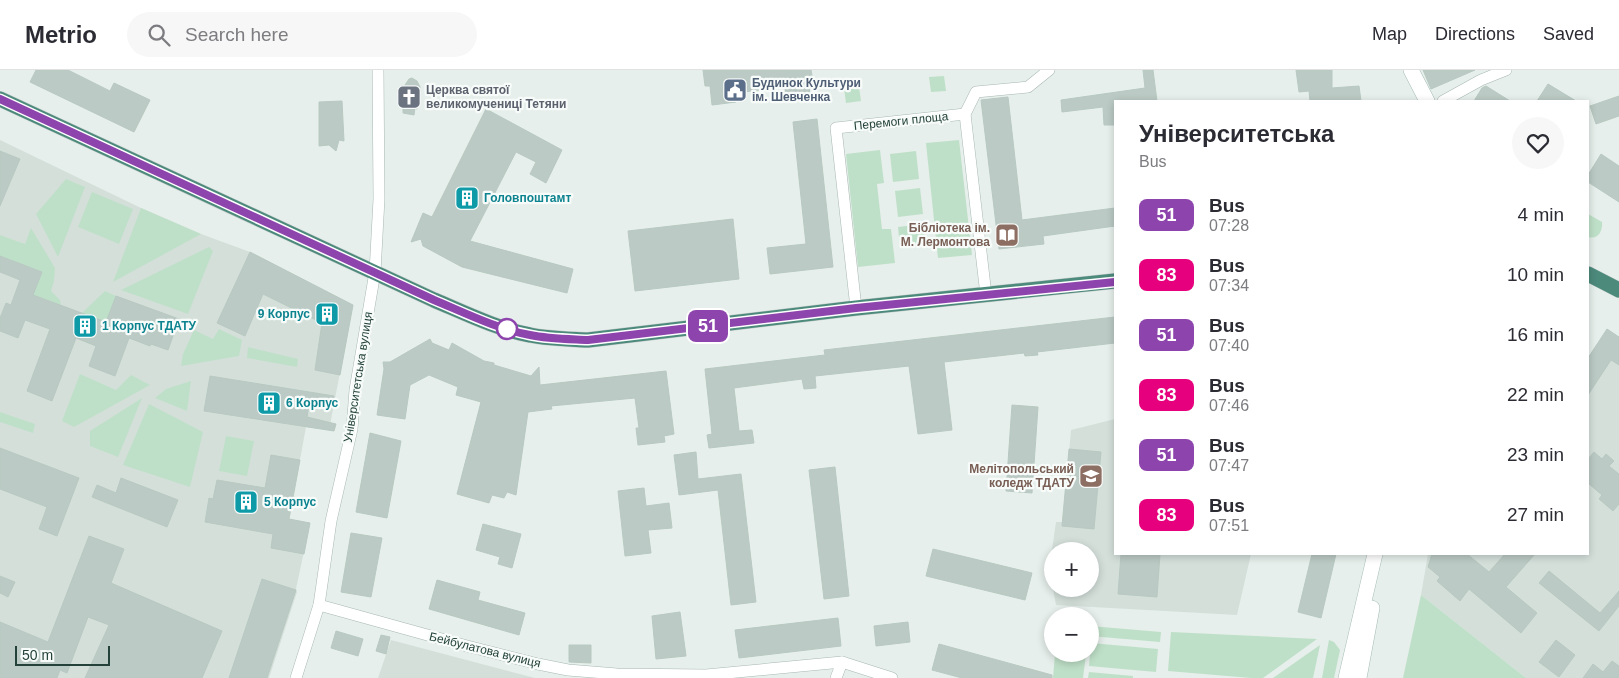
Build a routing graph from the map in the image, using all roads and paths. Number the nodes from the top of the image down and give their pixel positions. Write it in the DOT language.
graph roads {
  1 [pos="378,70"];
  2 [pos="1049,70"];
  3 [pos="1411,70"];
  4 [pos="1506,70"];
  5 [pos="0,99"];
  6 [pos="1426,100"];
  7 [pos="1445,100"];
  8 [pos="965,114"];
  9 [pos="375,272"];
  10 [pos="1589,274"];
  11 [pos="1114,282"];
  12 [pos="1618,286"];
  13 [pos="986,295"];
  14 [pos="856,308"];
  15 [pos="1376,555"];
  16 [pos="1382,555"];
  17 [pos="319,605"];
  18 [pos="842,662"];
  19 [pos="296,678"];
  20 [pos="836,678"];
  21 [pos="892,678"];
  22 [pos="1346,678"];
  23 [pos="1359,678"];
  1 -- 9 [label="street, Університетська вулиця"];
  2 -- 8 [label="street"];
  3 -- 6 [label="main road"];
  4 -- 7 [label="street"];
  5 -- 9 [label="highway"];
  8 -- 13 [label="street, Перемоги площа"];
  8 -- 14 [label="street, Перемоги площа"];
  9 -- 14 [label="highway"];
  9 -- 17 [label="street, Університетська вулиця"];
  10 -- 12 [label="highway"];
  11 -- 13 [label="highway"];
  13 -- 14 [label="highway"];
  15 -- 22 [label="main road"];
  16 -- 23 [label="main road"];
  17 -- 18 [label="street, Бейбулатова вулиця"];
  17 -- 19 [label="street, Університетська вулиця"];
  18 -- 20 [label="street"];
  18 -- 21 [label="street, Бейбулатова вулиця"];
}
